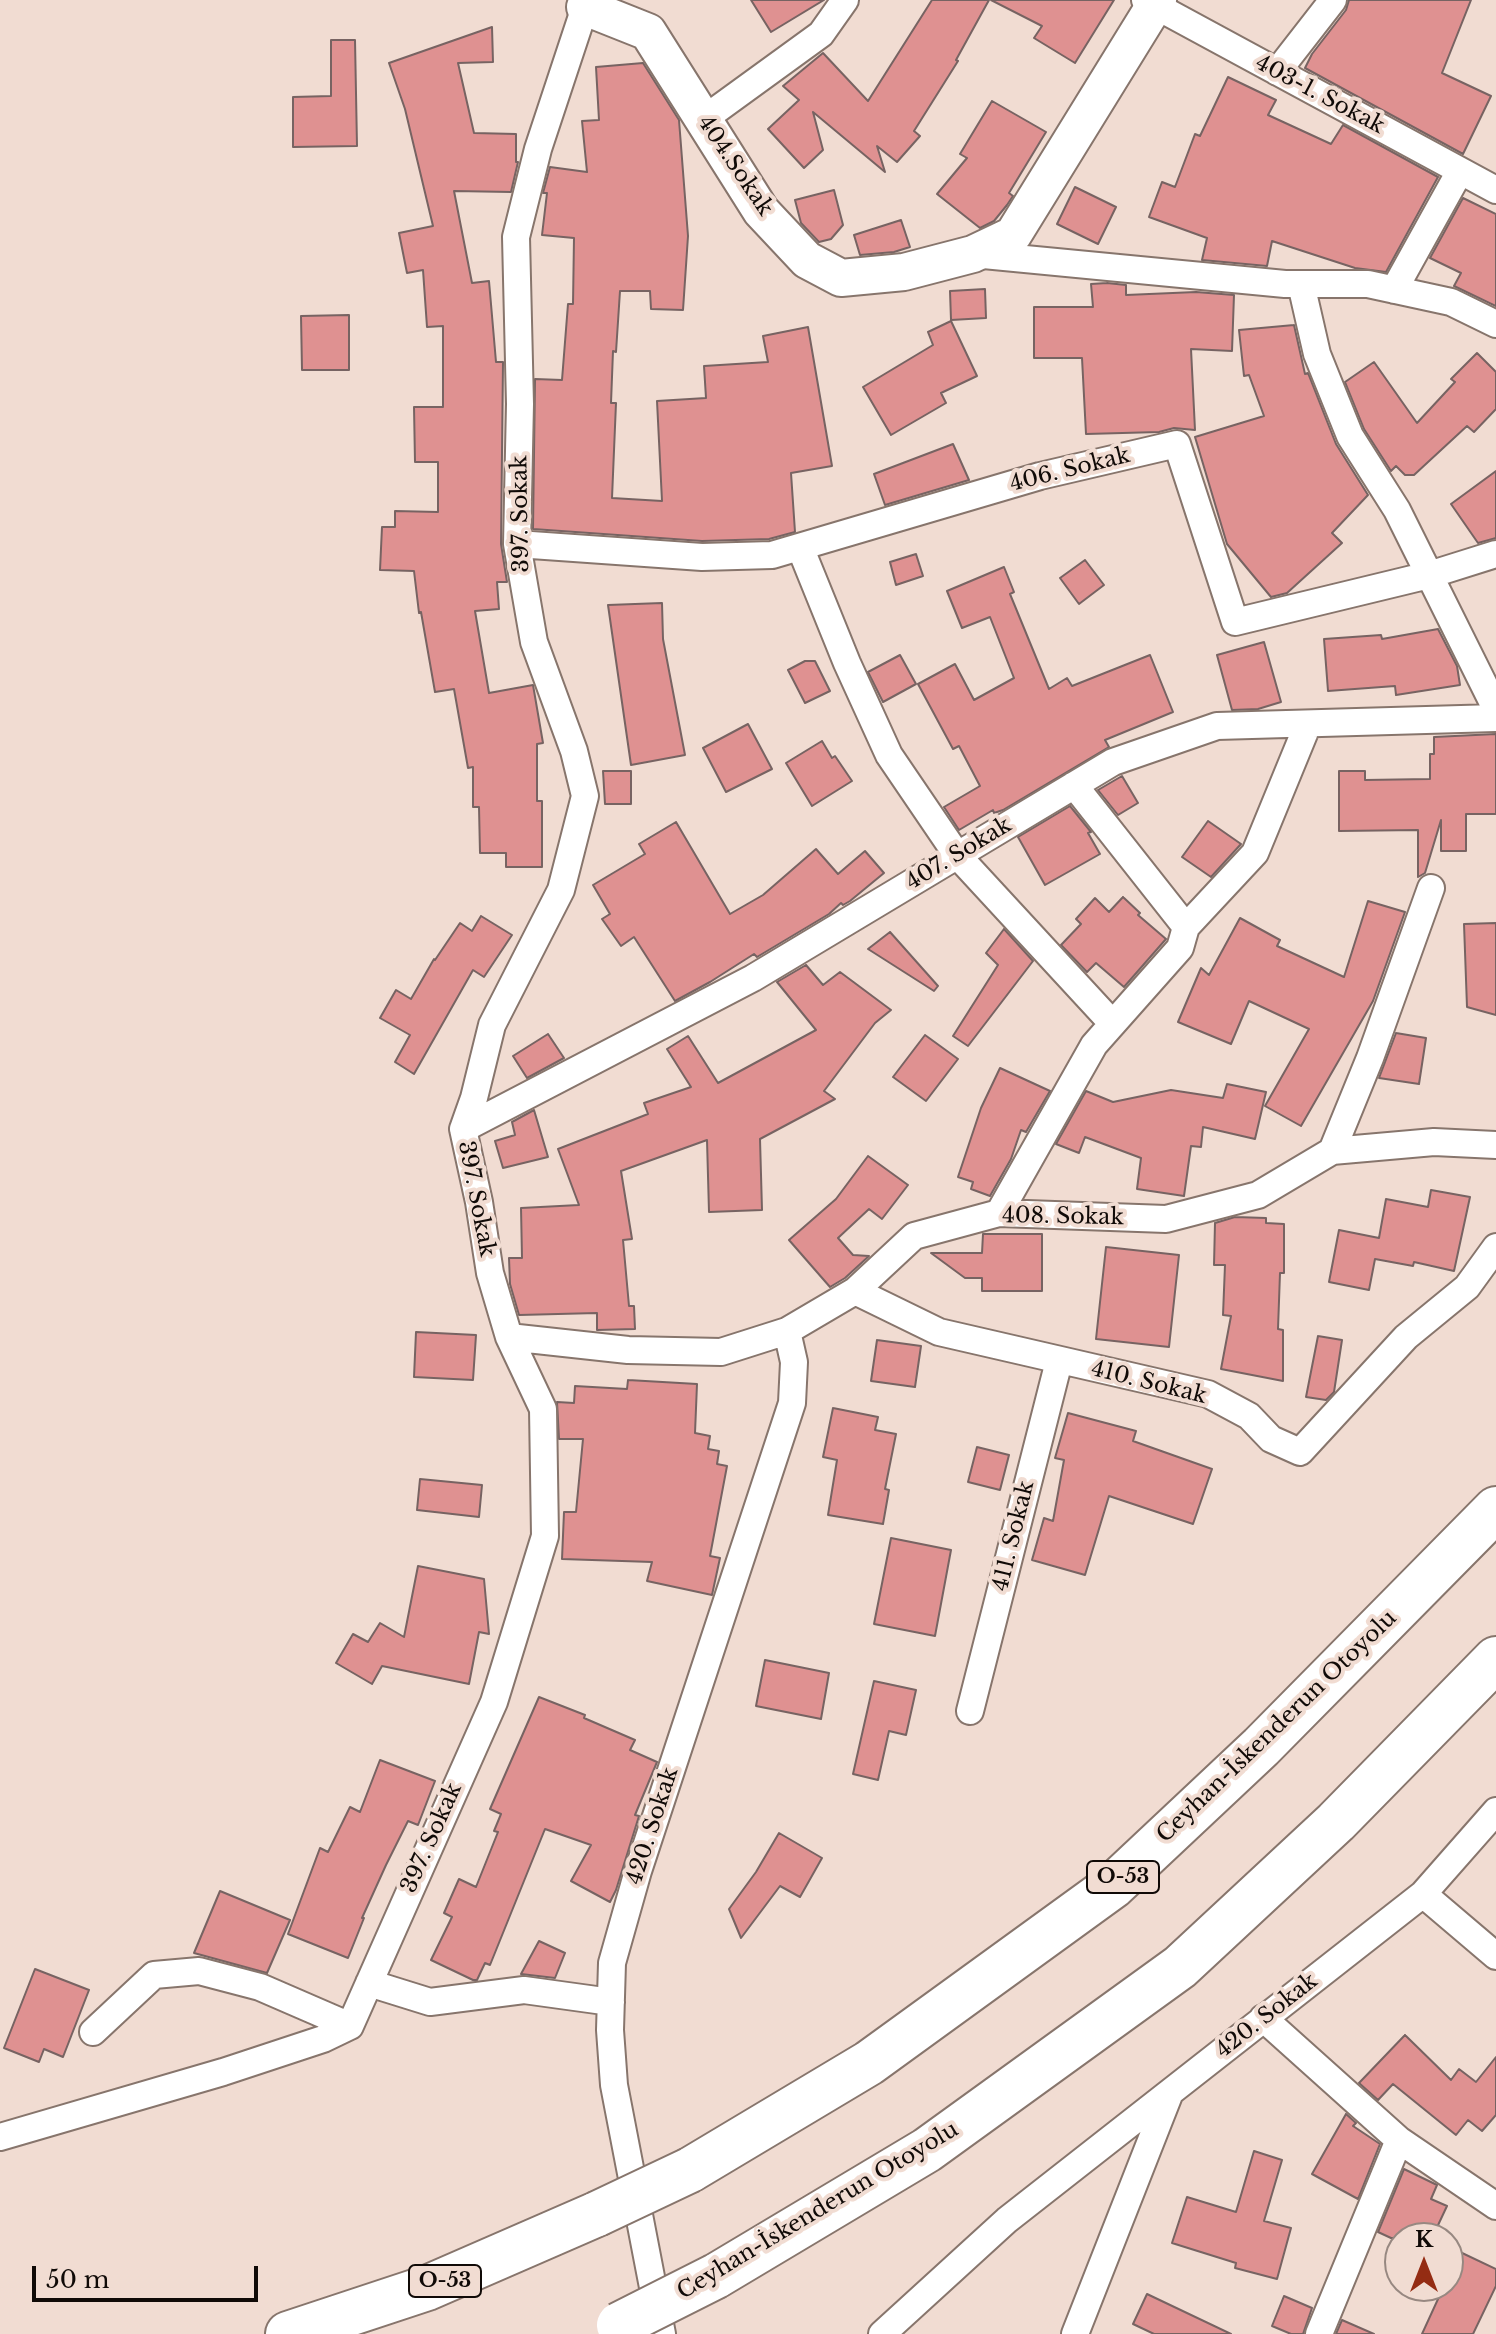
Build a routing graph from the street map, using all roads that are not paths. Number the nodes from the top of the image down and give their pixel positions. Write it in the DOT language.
graph roads {
  1 [pos="845,0"];
  2 [pos="1333,0"];
  3 [pos="1152,2"];
  4 [pos="584,4"];
  5 [pos="1277,72"];
  6 [pos="704,119"];
  7 [pos="1460,171"];
  8 [pos="1496,190"];
  9 [pos="973,254"];
  10 [pos="1301,284"];
  11 [pos="1394,290"];
  12 [pos="1496,324"];
  13 [pos="517,544"];
  14 [pos="800,547"];
  15 [pos="1496,554"];
  16 [pos="1429,575"];
  17 [pos="1496,709"];
  18 [pos="1496,718"];
  19 [pos="1308,724"];
  20 [pos="1074,785"];
  21 [pos="957,855"];
  22 [pos="1431,888"];
  23 [pos="1186,927"];
  24 [pos="1112,1023"];
  25 [pos="463,1129"];
  26 [pos="1496,1145"];
  27 [pos="1332,1151"];
  28 [pos="999,1213"];
  29 [pos="1496,1247"];
  30 [pos="855,1291"];
  31 [pos="787,1331"];
  32 [pos="509,1337"];
  33 [pos="1059,1361"];
  34 [pos="1496,1509"];
  35 [pos="1496,1659"];
  36 [pos="970,1711"];
  37 [pos="1496,1811"];
  38 [pos="1423,1894"];
  39 [pos="1496,1956"];
  40 [pos="369,1983"];
  41 [pos="611,2002"];
  42 [pos="1263,2018"];
  43 [pos="350,2026"];
  44 [pos="93,2032"];
  45 [pos="1170,2093"];
  46 [pos="0,2137"];
  47 [pos="1399,2140"];
  48 [pos="1496,2206"];
  49 [pos="607,2330"];
  50 [pos="288,2334"];
  51 [pos="662,2334"];
  52 [pos="882,2334"];
  53 [pos="1075,2334"];
  54 [pos="1319,2334"];
  1 -- 6 [label="street"];
  2 -- 5 [label="street"];
  3 -- 5 [label="street, 403-1. Sokak"];
  3 -- 9 [label="street, 404.Sokak"];
  4 -- 6 [label="street, 404.Sokak"];
  4 -- 13 [label="street, 397. Sokak"];
  5 -- 7 [label="street, 403-1. Sokak"];
  6 -- 9 [label="street, 404.Sokak"];
  7 -- 8 [label="street, 403-1. Sokak"];
  7 -- 11 [label="street"];
  9 -- 10 [label="street"];
  10 -- 11 [label="street"];
  10 -- 16 [label="street"];
  11 -- 12 [label="street"];
  13 -- 14 [label="street, 406. Sokak"];
  13 -- 25 [label="street, 397. Sokak"];
  14 -- 16 [label="street, 406. Sokak"];
  14 -- 21 [label="street"];
  15 -- 16 [label="street, 406. Sokak"];
  16 -- 17 [label="street"];
  18 -- 19 [label="street, 407. Sokak"];
  19 -- 20 [label="street, 407. Sokak"];
  19 -- 23 [label="street"];
  20 -- 21 [label="street, 407. Sokak"];
  20 -- 23 [label="street"];
  21 -- 24 [label="street"];
  21 -- 25 [label="street, 407. Sokak"];
  22 -- 27 [label="street"];
  23 -- 24 [label="street"];
  24 -- 28 [label="street"];
  25 -- 32 [label="street, 397. Sokak"];
  26 -- 27 [label="street, 408. Sokak"];
  27 -- 28 [label="street, 408. Sokak"];
  28 -- 30 [label="street, 408. Sokak"];
  29 -- 33 [label="street, 410. Sokak"];
  30 -- 31 [label="street, 408. Sokak"];
  30 -- 33 [label="street, 410. Sokak"];
  31 -- 32 [label="street, 408. Sokak"];
  31 -- 41 [label="street, 420. Sokak"];
  32 -- 40 [label="street, 397. Sokak"];
  33 -- 36 [label="street, 411. Sokak"];
  34 -- 50 [label="highway, Ceyhan-İskenderun Otoyolu / O-53, bridge"];
  35 -- 49 [label="highway, Ceyhan-İskenderun Otoyolu, bridge"];
  37 -- 38 [label="street, 420. Sokak"];
  38 -- 39 [label="street"];
  38 -- 42 [label="street, 420. Sokak"];
  40 -- 41 [label="street"];
  40 -- 43 [label="street, 397. Sokak"];
  41 -- 51 [label="street, 420. Sokak"];
  42 -- 45 [label="street, 420. Sokak"];
  42 -- 47 [label="street"];
  43 -- 44 [label="street"];
  43 -- 46 [label="street"];
  45 -- 52 [label="street, 420. Sokak"];
  45 -- 53 [label="street"];
  47 -- 48 [label="street"];
  47 -- 54 [label="street"];
}
